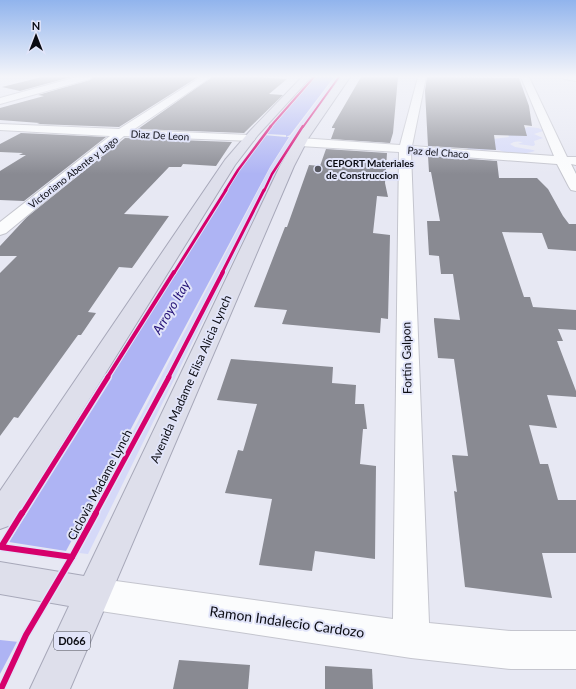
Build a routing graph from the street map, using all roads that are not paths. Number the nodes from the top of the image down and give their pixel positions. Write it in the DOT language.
graph roads {
  1 [pos="158,109"];
  2 [pos="277,109"];
  3 [pos="323,109"];
  4 [pos="415,109"];
  5 [pos="539,109"];
  6 [pos="2,129"];
  7 [pos="122,133"];
  8 [pos="249,139"];
  9 [pos="300,142"];
  10 [pos="405,150"];
  11 [pos="562,160"];
  12 [pos="576,161"];
  13 [pos="576,188"];
  14 [pos="0,230"];
  15 [pos="0,516"];
  16 [pos="0,578"];
  17 [pos="94,594"];
  18 [pos="411,640"];
  19 [pos="576,650"];
  20 [pos="50,689"];
  1 -- 7 [label="street, Victoriano Abente y Lago"];
  2 -- 8 [label="highway"];
  3 -- 9 [label="highway, Avenida Madame Elisa Alicia Lynch / D066"];
  4 -- 10 [label="street, Fortín Galpon"];
  5 -- 11 [label="street"];
  6 -- 7 [label="street, Diaz De Leon"];
  7 -- 8 [label="street, Diaz De Leon"];
  7 -- 14 [label="street, Victoriano Abente y Lago"];
  8 -- 15 [label="highway"];
  9 -- 10 [label="street, Paz del Chaco"];
  9 -- 17 [label="highway, Avenida Madame Elisa Alicia Lynch / D066"];
  10 -- 11 [label="street, Paz del Chaco"];
  10 -- 18 [label="street, Fortín Galpon"];
  11 -- 12 [label="street, Paz del Chaco"];
  11 -- 13 [label="street"];
  16 -- 17 [label="highway, Ramon Indalecio Cardozo"];
  17 -- 18 [label="street, Ramon Indalecio Cardozo"];
  17 -- 20 [label="highway, Avenida Madame Elisa Alicia Lynch / D066"];
  18 -- 19 [label="street, Ramon Indalecio Cardozo"];
}
